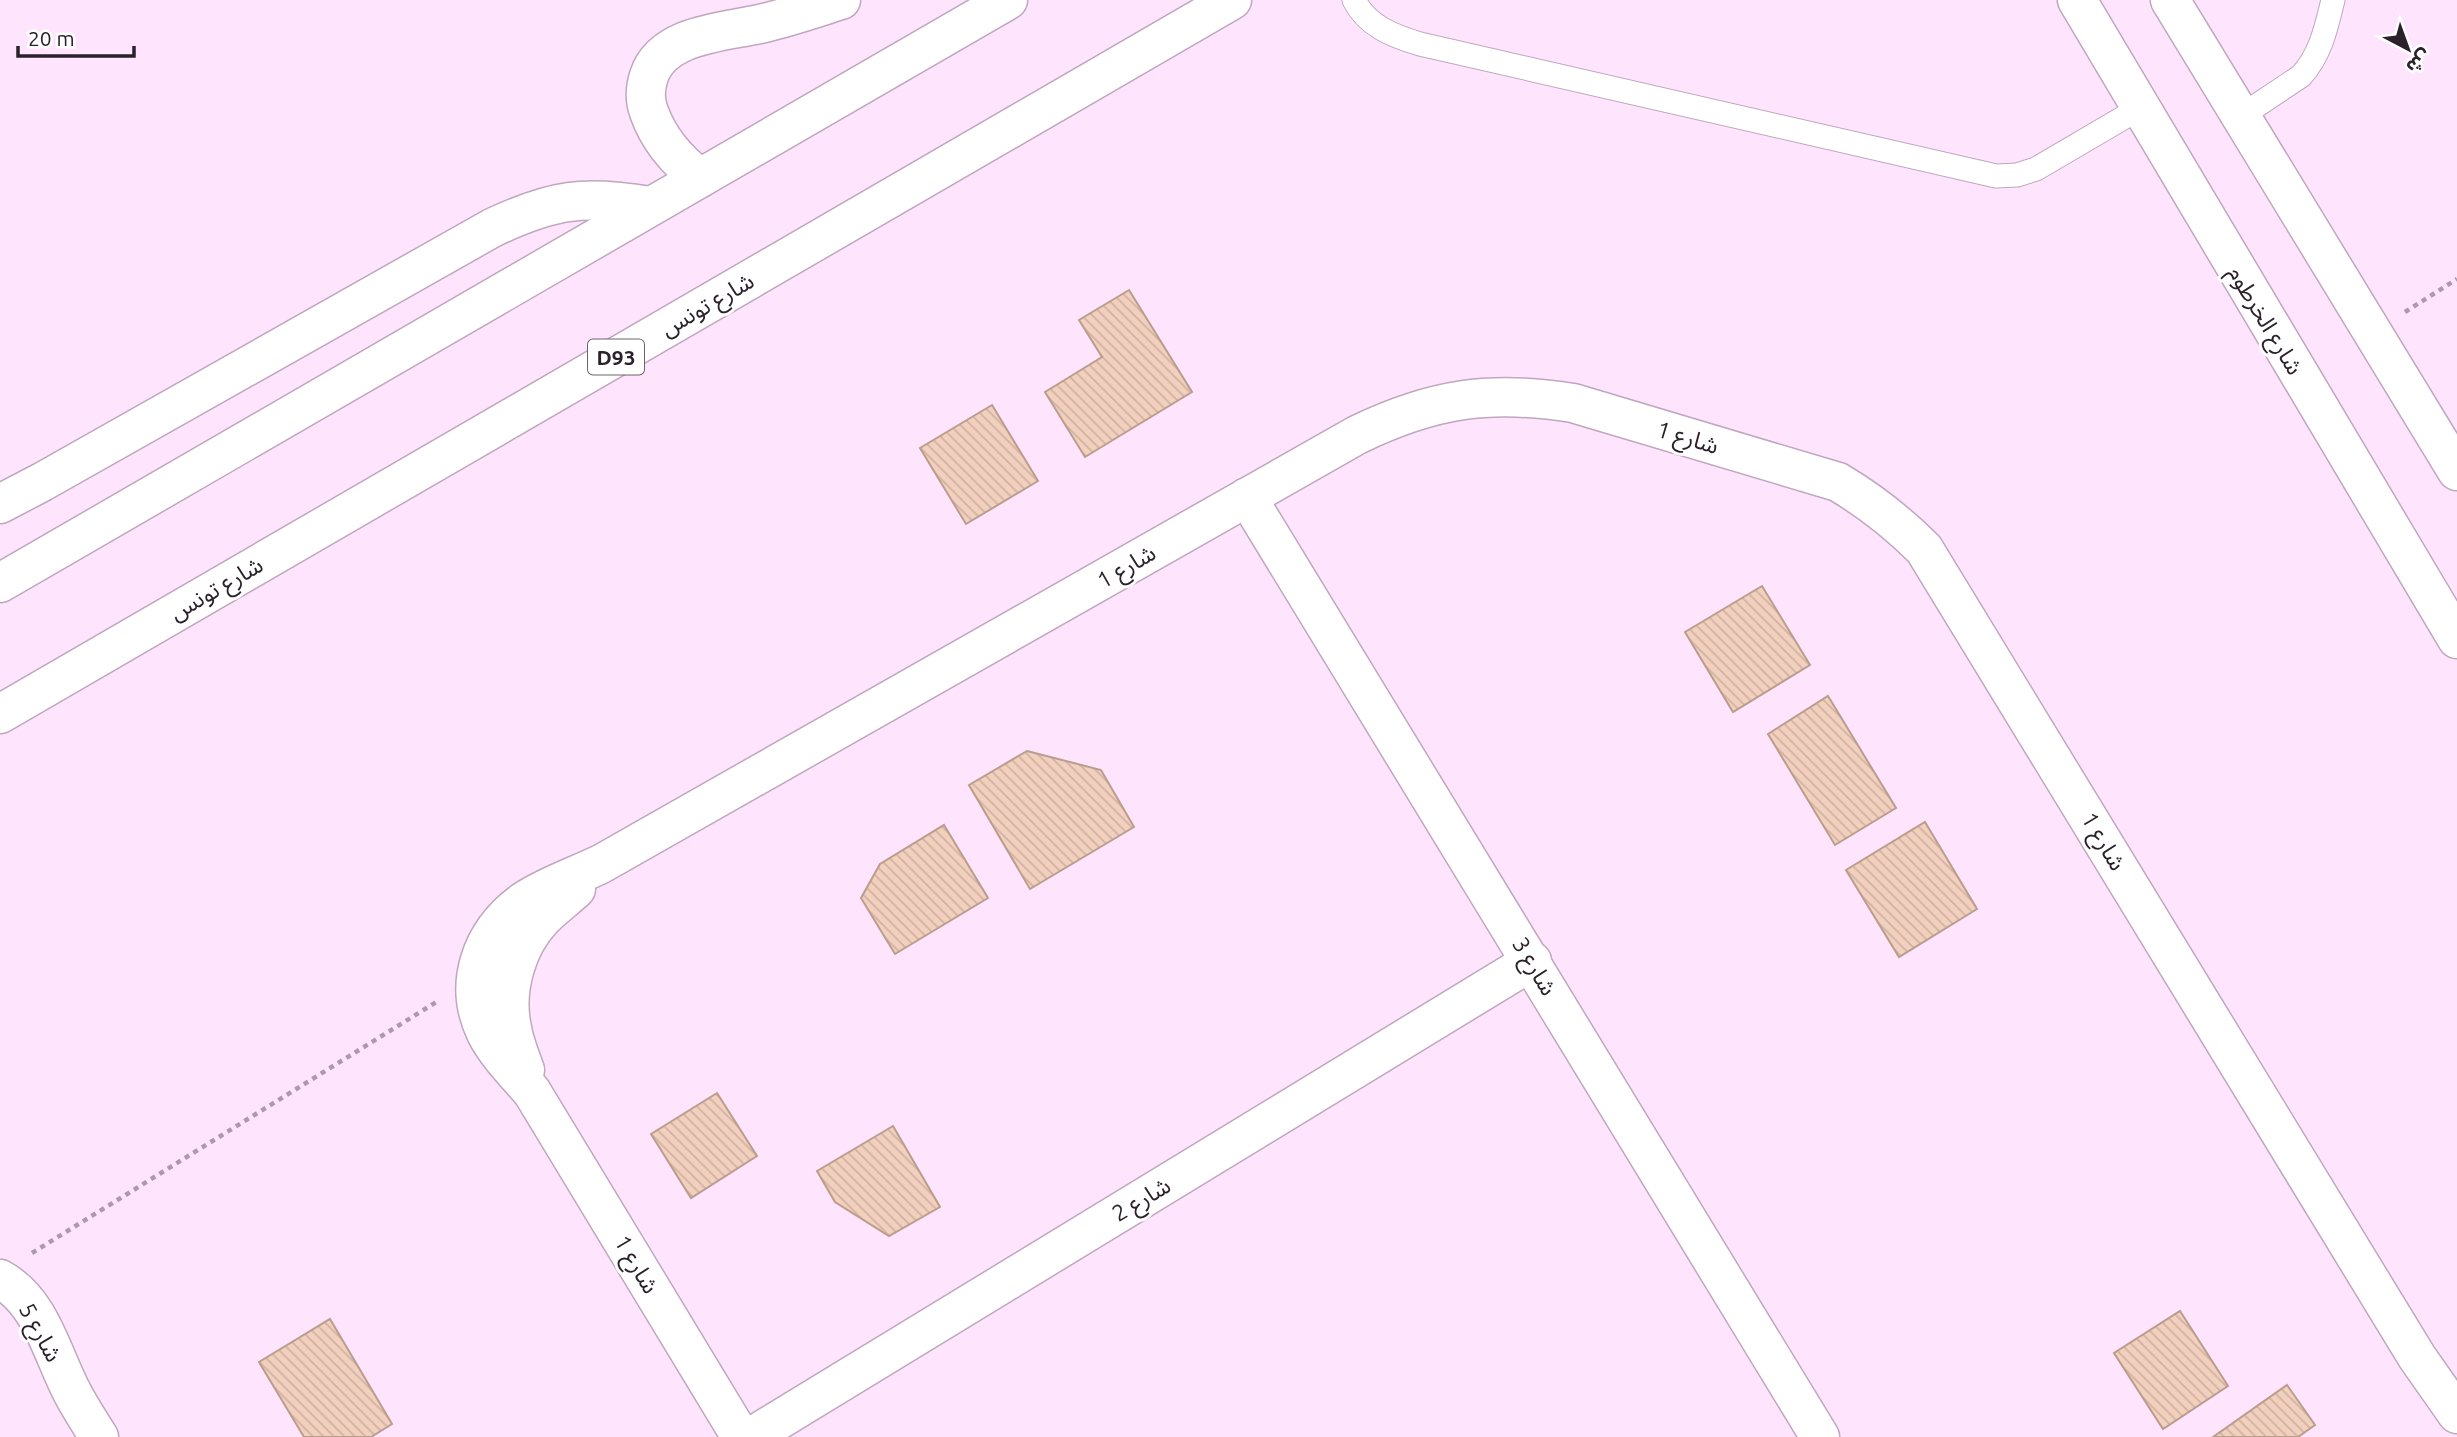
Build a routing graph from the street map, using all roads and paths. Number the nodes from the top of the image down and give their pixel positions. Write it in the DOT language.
graph roads {
  1 [pos="841,0"];
  2 [pos="1008,0"];
  3 [pos="1232,0"];
  4 [pos="1354,0"];
  5 [pos="2077,0"];
  6 [pos="2170,0"];
  7 [pos="2333,0"];
  8 [pos="2140,108"];
  9 [pos="2241,116"];
  10 [pos="700,178"];
  11 [pos="650,206"];
  12 [pos="2457,279"];
  13 [pos="2372,332"];
  14 [pos="2457,471"];
  15 [pos="1247,497"];
  16 [pos="0,504"];
  17 [pos="0,583"];
  18 [pos="2457,639"];
  19 [pos="0,714"];
  20 [pos="601,864"];
  21 [pos="1532,961"];
  22 [pos="474,978"];
  23 [pos="532,1092"];
  24 [pos="12,1269"];
  25 [pos="0,1311"];
  26 [pos="2417,1357"];
  27 [pos="73,1394"];
  28 [pos="2457,1414"];
  29 [pos="1811,1434"];
  30 [pos="99,1437"];
  31 [pos="741,1437"];
  32 [pos="751,1437"];
  33 [pos="2444,1437"];
  1 -- 10 [label="street"];
  2 -- 10 [label="street"];
  3 -- 19 [label="street, شارع تونس / D93"];
  4 -- 8 [label="lane"];
  5 -- 8 [label="street, شارع الخرطوم"];
  6 -- 9 [label="street"];
  7 -- 9 [label="lane"];
  8 -- 18 [label="street, شارع الخرطوم"];
  9 -- 13 [label="street"];
  10 -- 11 [label="street"];
  11 -- 16 [label="street"];
  11 -- 17 [label="street"];
  12 -- 13 [label="path"];
  13 -- 14 [label="street"];
  15 -- 20 [label="street, شارع 1"];
  15 -- 21 [label="street, شارع 3"];
  15 -- 26 [label="street, شارع 1"];
  20 -- 22 [label="street, شارع 1"];
  20 -- 23 [label="street, شارع 1"];
  21 -- 29 [label="street, شارع 3"];
  21 -- 32 [label="street, شارع 2"];
  22 -- 23 [label="street, شارع 1"];
  22 -- 24 [label="path"];
  23 -- 31 [label="street, شارع 1"];
  24 -- 27 [label="street, شارع 5"];
  25 -- 27 [label="street, شارع 5"];
  26 -- 28 [label="street, شارع 1"];
  26 -- 33 [label="street, شارع 1"];
  27 -- 30 [label="street, شارع 5"];
}
